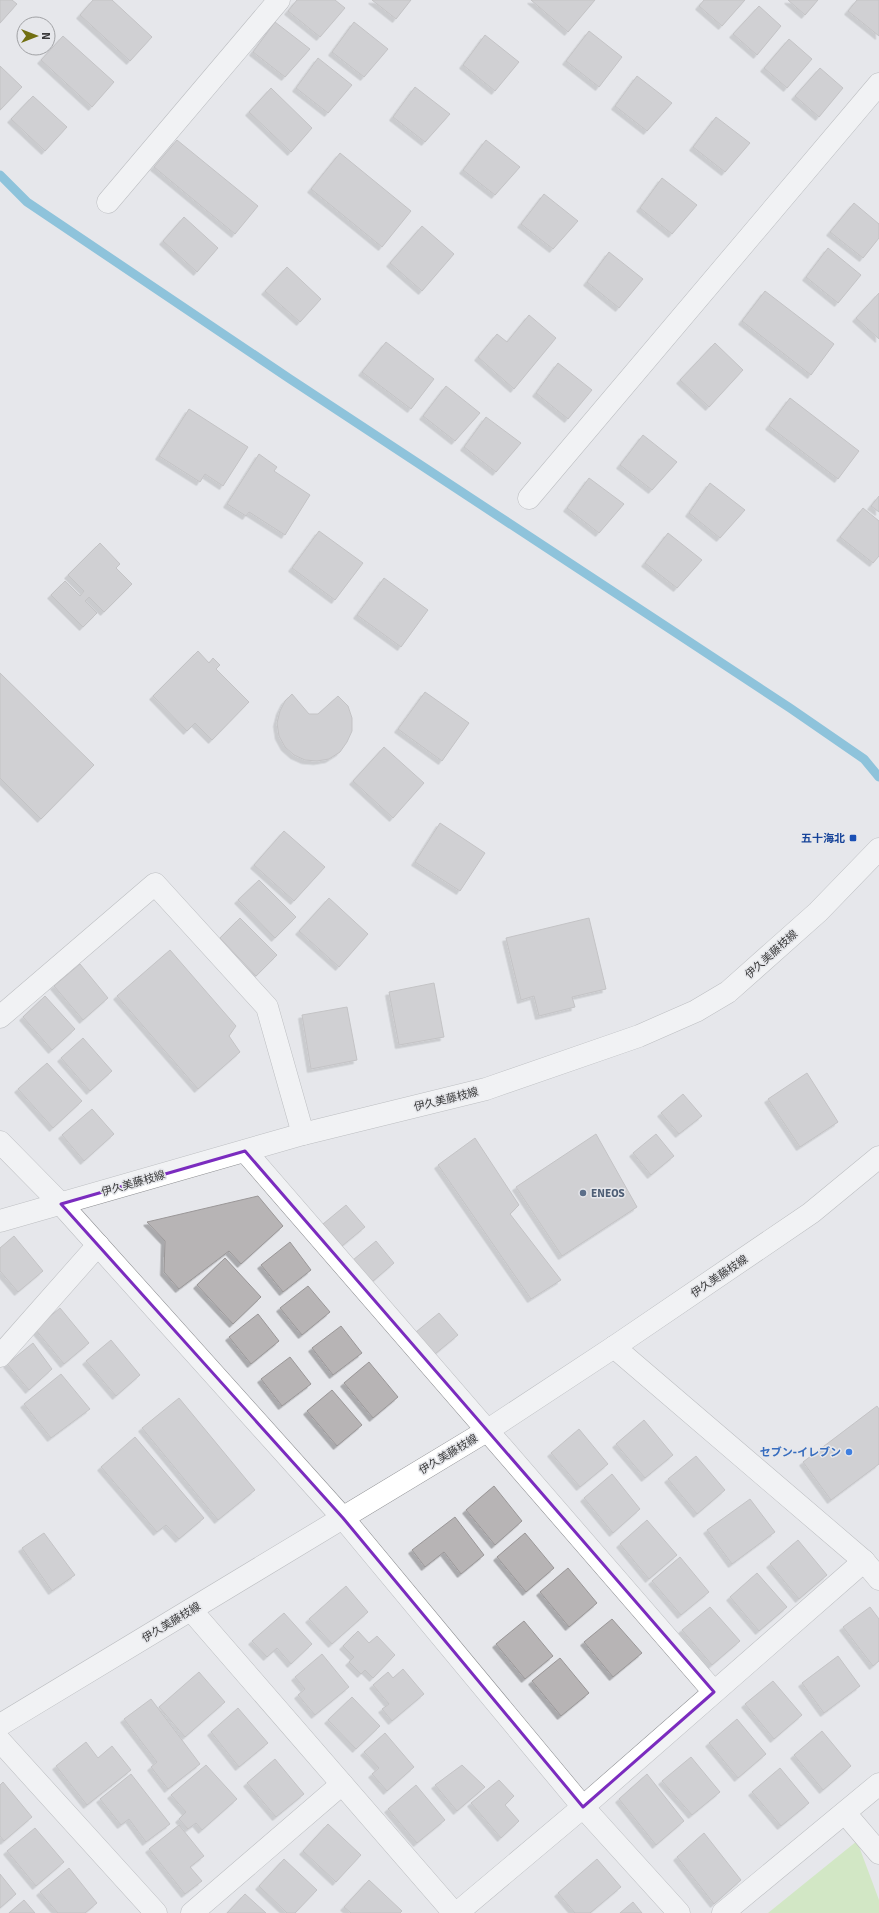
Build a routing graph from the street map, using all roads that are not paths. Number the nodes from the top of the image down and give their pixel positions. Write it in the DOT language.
graph roads {
  1 [pos="279,0"];
  2 [pos="879,84"];
  3 [pos="108,202"];
  4 [pos="529,498"];
  5 [pos="879,849"];
  6 [pos="0,1017"];
  7 [pos="303,1134"];
  8 [pos="0,1142"];
  9 [pos="245,1151"];
  10 [pos="879,1157"];
  11 [pos="61,1204"];
  12 [pos="0,1221"];
  13 [pos="98,1246"];
  14 [pos="614,1348"];
  15 [pos="0,1356"];
  16 [pos="488,1430"];
  17 [pos="343,1518"];
  18 [pos="864,1561"];
  19 [pos="879,1579"];
  20 [pos="191,1610"];
  21 [pos="714,1692"];
  22 [pos="0,1725"];
  23 [pos="0,1741"];
  24 [pos="342,1784"];
  25 [pos="879,1784"];
  26 [pos="582,1807"];
  27 [pos="845,1813"];
  28 [pos="879,1853"];
  29 [pos="156,1913"];
  30 [pos="192,1913"];
  31 [pos="454,1913"];
  32 [pos="457,1913"];
  33 [pos="679,1913"];
  34 [pos="723,1913"];
  1 -- 3 [label="street"];
  2 -- 4 [label="street"];
  5 -- 7 [label="street, 伊久美藤枝線"];
  6 -- 7 [label="street"];
  7 -- 9 [label="street, 伊久美藤枝線"];
  8 -- 11 [label="street"];
  9 -- 11 [label="street, 伊久美藤枝線"];
  9 -- 16 [label="street"];
  10 -- 14 [label="street, 伊久美藤枝線"];
  11 -- 12 [label="street, 伊久美藤枝線"];
  11 -- 13 [label="street"];
  13 -- 15 [label="street"];
  13 -- 17 [label="street"];
  14 -- 16 [label="street, 伊久美藤枝線"];
  14 -- 18 [label="street"];
  16 -- 17 [label="street, 伊久美藤枝線"];
  16 -- 21 [label="street"];
  17 -- 20 [label="street, 伊久美藤枝線"];
  17 -- 26 [label="street"];
  18 -- 19 [label="street"];
  18 -- 21 [label="street"];
  20 -- 22 [label="street, 伊久美藤枝線"];
  20 -- 24 [label="street"];
  21 -- 26 [label="street"];
  23 -- 29 [label="street"];
  24 -- 30 [label="street"];
  24 -- 31 [label="street"];
  25 -- 27 [label="street"];
  26 -- 32 [label="street"];
  26 -- 33 [label="street"];
  27 -- 28 [label="street"];
  27 -- 34 [label="street"];
}
